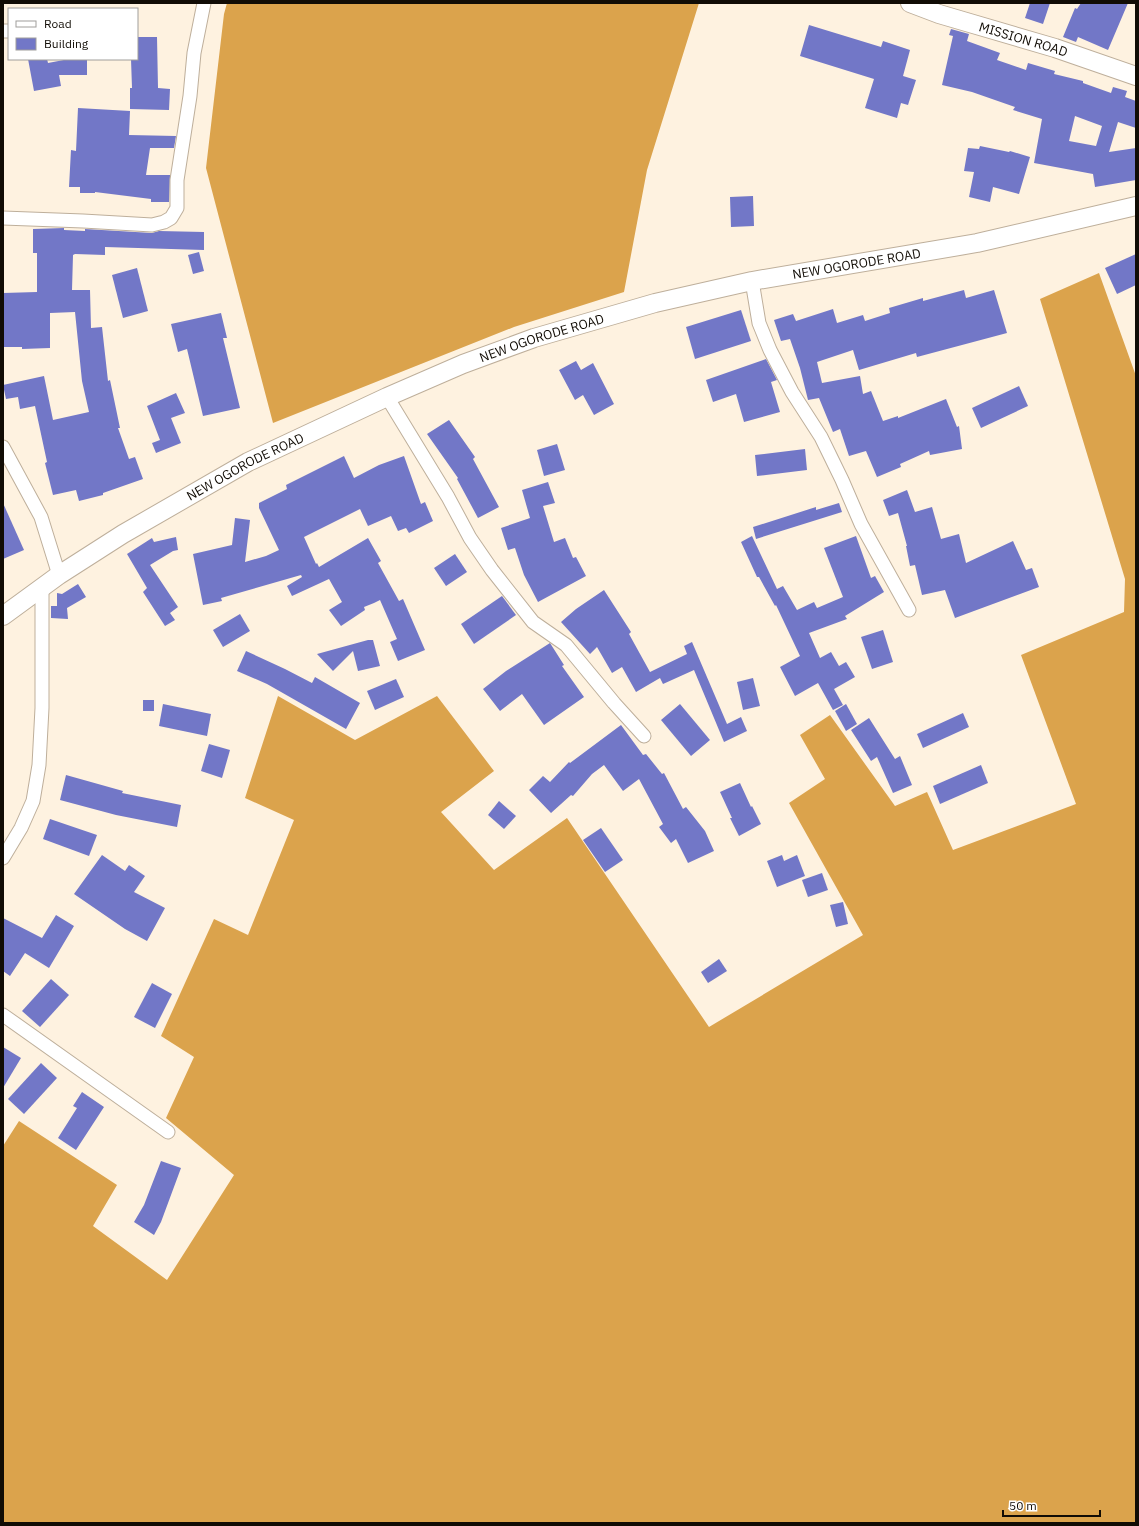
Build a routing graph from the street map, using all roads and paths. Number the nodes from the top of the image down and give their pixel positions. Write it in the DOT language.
graph roads {
  1 [pos="204,3"];
  2 [pos="910,3"];
  3 [pos="1136,76"];
  4 [pos="1136,206"];
  5 [pos="3,218"];
  6 [pos="752,281"];
  7 [pos="387,397"];
  8 [pos="3,447"];
  9 [pos="59,575"];
  10 [pos="42,588"];
  11 [pos="908,610"];
  12 [pos="3,616"];
  13 [pos="644,736"];
  14 [pos="3,858"];
  15 [pos="3,1015"];
  16 [pos="168,1132"];
  1 -- 5 [label="street"];
  2 -- 3 [label="street, MISSION ROAD"];
  4 -- 6 [label="street, NEW OGORODE ROAD"];
  6 -- 7 [label="street, NEW OGORODE ROAD"];
  6 -- 11 [label="street"];
  7 -- 9 [label="street, NEW OGORODE ROAD"];
  7 -- 13 [label="street"];
  8 -- 9 [label="street"];
  9 -- 10 [label="street, NEW OGORODE ROAD"];
  10 -- 12 [label="street, NEW OGORODE ROAD"];
  10 -- 14 [label="street"];
  15 -- 16 [label="street"];
}
